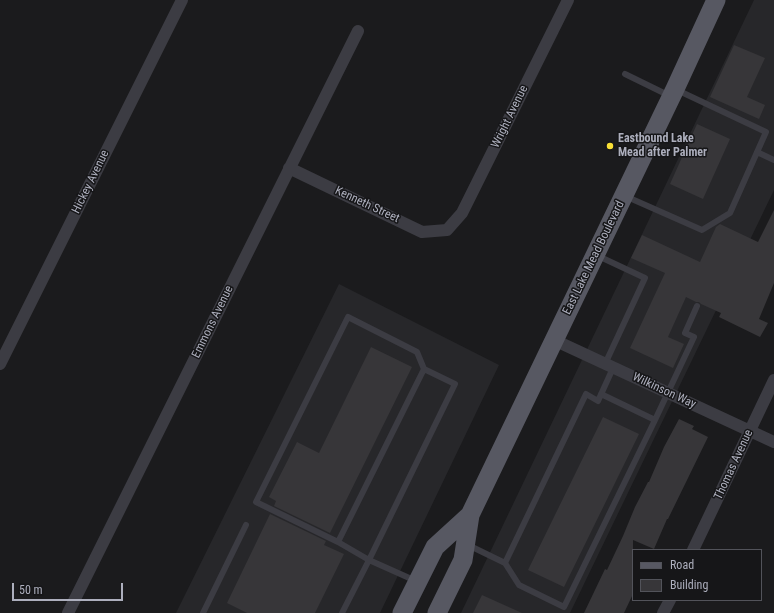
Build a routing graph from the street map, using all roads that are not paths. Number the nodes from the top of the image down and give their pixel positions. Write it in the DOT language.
graph roads {
  1 [pos="182,0"];
  2 [pos="568,0"];
  3 [pos="714,1"];
  4 [pos="358,31"];
  5 [pos="626,74"];
  6 [pos="673,93"];
  7 [pos="774,130"];
  8 [pos="766,132"];
  9 [pos="757,152"];
  10 [pos="774,160"];
  11 [pos="289,168"];
  12 [pos="624,195"];
  13 [pos="447,230"];
  14 [pos="595,255"];
  15 [pos="697,306"];
  16 [pos="554,340"];
  17 [pos="0,364"];
  18 [pos="609,366"];
  19 [pos="424,369"];
  20 [pos="774,380"];
  21 [pos="668,393"];
  22 [pos="601,394"];
  23 [pos="655,420"];
  24 [pos="750,431"];
  25 [pos="774,442"];
  26 [pos="470,515"];
  27 [pos="246,525"];
  28 [pos="338,542"];
  29 [pos="466,544"];
  30 [pos="693,549"];
  31 [pos="369,560"];
  32 [pos="505,563"];
  33 [pos="418,582"];
  34 [pos="669,601"];
  35 [pos="68,613"];
  36 [pos="203,613"];
  37 [pos="342,613"];
  38 [pos="402,613"];
  39 [pos="437,613"];
  40 [pos="663,613"];
  1 -- 17 [label="street, Hickey Avenue"];
  2 -- 13 [label="street, Wright Avenue"];
  3 -- 6 [label="main road, East Lake Mead Boulevard"];
  4 -- 11 [label="street, Emmons Avenue"];
  5 -- 6 [label="lane"];
  6 -- 8 [label="lane"];
  6 -- 12 [label="main road, East Lake Mead Boulevard"];
  7 -- 8 [label="lane"];
  8 -- 9 [label="lane"];
  9 -- 10 [label="lane"];
  9 -- 12 [label="lane"];
  11 -- 13 [label="street, Kenneth Street"];
  11 -- 35 [label="street, Emmons Avenue"];
  12 -- 14 [label="main road, East Lake Mead Boulevard"];
  14 -- 16 [label="main road, East Lake Mead Boulevard"];
  14 -- 18 [label="lane"];
  15 -- 21 [label="lane"];
  16 -- 18 [label="street, Wilkinson Way"];
  16 -- 26 [label="main road, East Lake Mead Boulevard"];
  18 -- 21 [label="street, Wilkinson Way"];
  18 -- 22 [label="lane"];
  19 -- 28 [label="lane"];
  19 -- 28 [label="lane"];
  19 -- 31 [label="lane"];
  20 -- 24 [label="street, Thomas Avenue"];
  21 -- 23 [label="lane"];
  21 -- 24 [label="street, Wilkinson Way"];
  22 -- 23 [label="lane"];
  22 -- 32 [label="lane"];
  23 -- 32 [label="lane"];
  24 -- 25 [label="street, Wilkinson Way"];
  24 -- 30 [label="street, Thomas Avenue"];
  26 -- 29 [label="main road, East Lake Mead Boulevard"];
  26 -- 33 [label="main road, East Lake Mead Boulevard"];
  27 -- 36 [label="lane"];
  28 -- 31 [label="lane"];
  29 -- 32 [label="lane"];
  29 -- 39 [label="main road, East Lake Mead Boulevard"];
  31 -- 33 [label="lane"];
  31 -- 37 [label="lane"];
  33 -- 38 [label="main road, East Lake Mead Boulevard"];
  34 -- 40 [label="street"];
}
